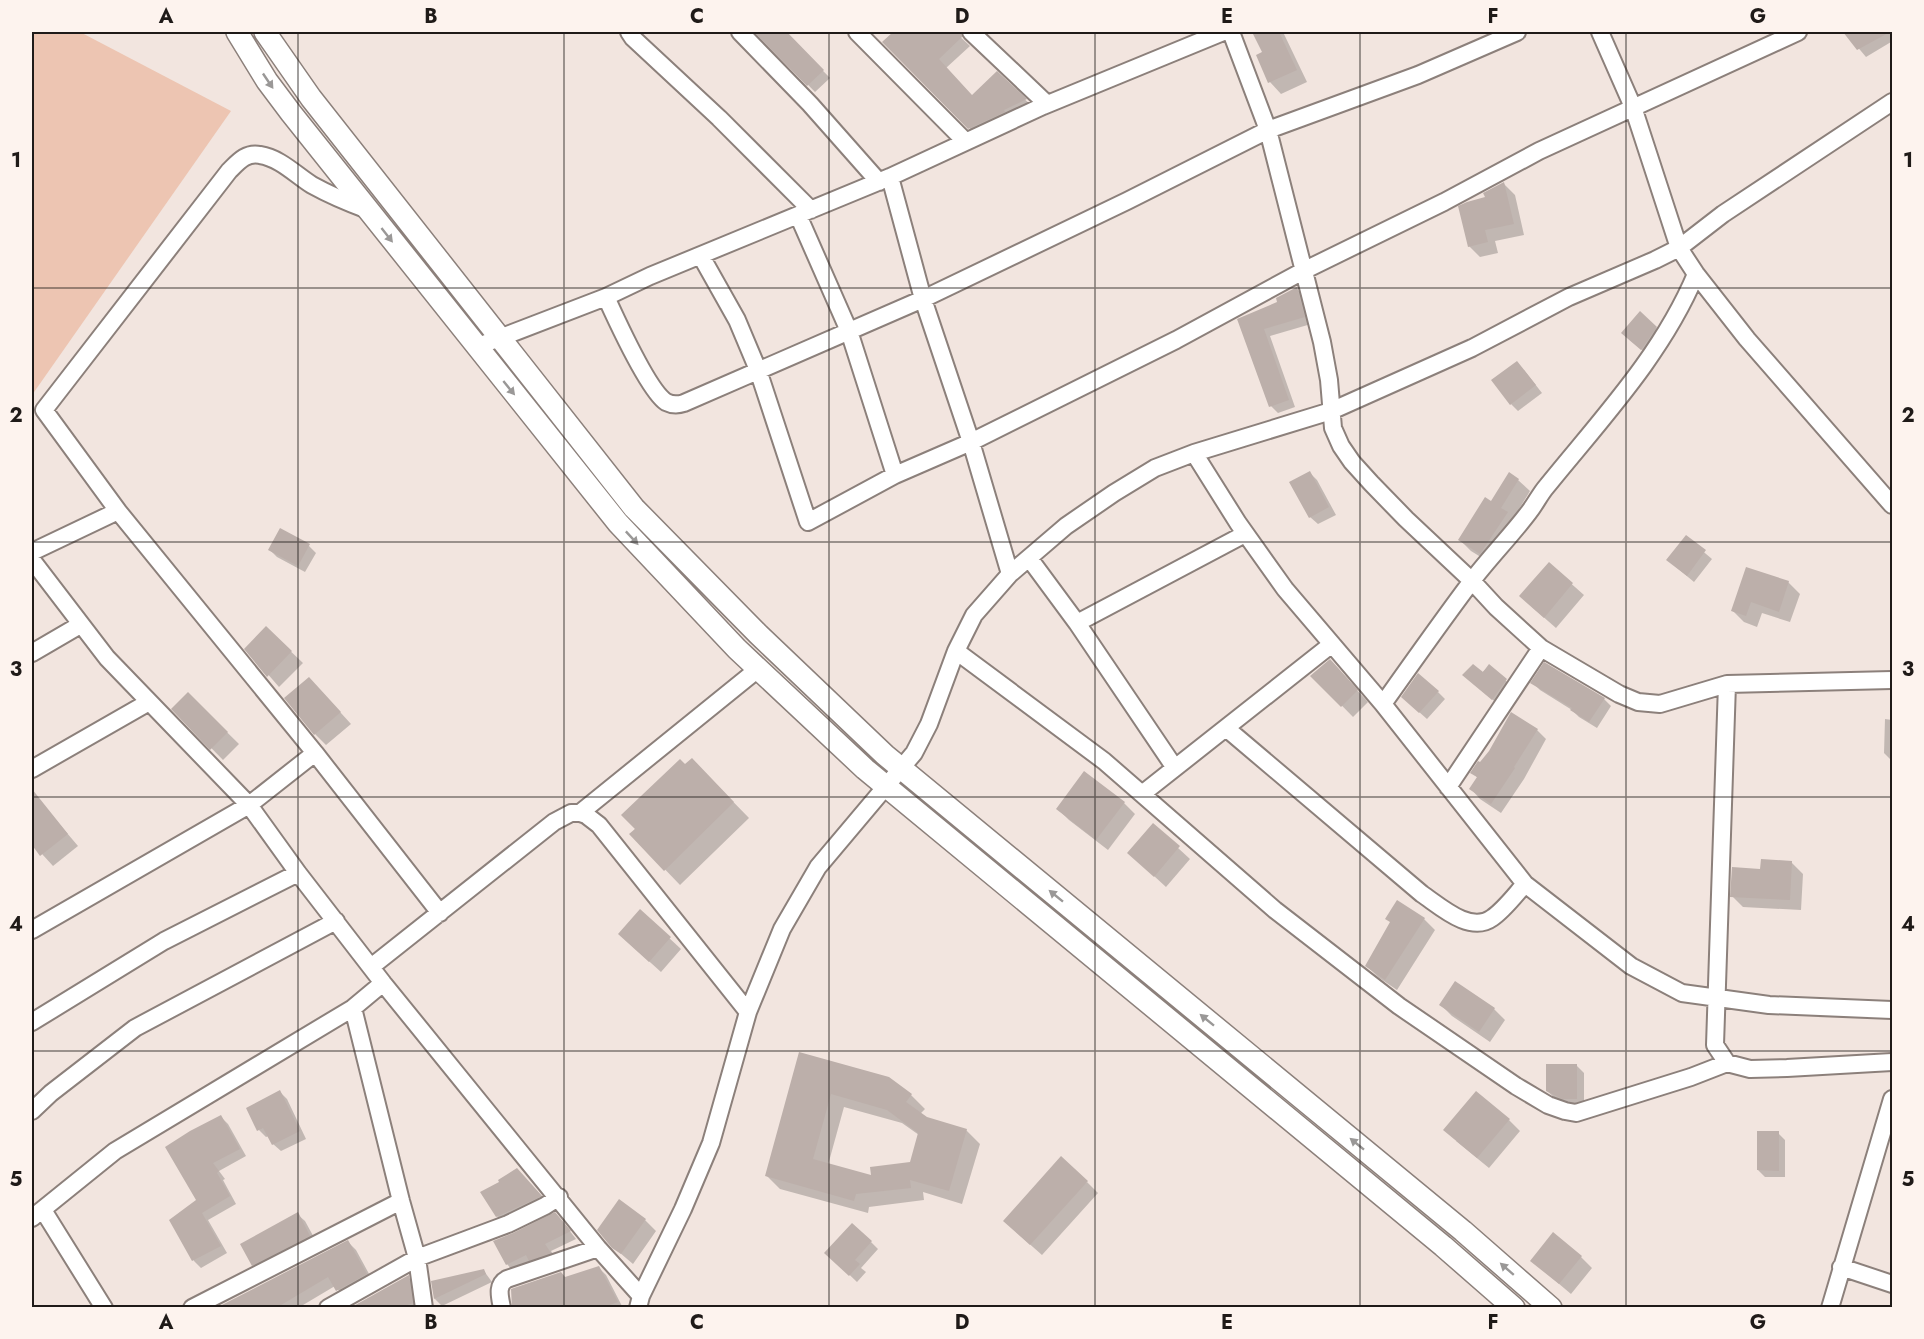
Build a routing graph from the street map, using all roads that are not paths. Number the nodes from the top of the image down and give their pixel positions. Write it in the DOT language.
graph roads {
  1 [pos="237,32"];
  2 [pos="266,32"];
  3 [pos="629,32"];
  4 [pos="740,32"];
  5 [pos="857,32"];
  6 [pos="971,32"];
  7 [pos="1223,32"];
  8 [pos="1231,32"];
  9 [pos="1517,32"];
  10 [pos="1600,32"];
  11 [pos="1798,32"];
  12 [pos="1893,102"];
  13 [pos="1047,104"];
  14 [pos="1633,107"];
  15 [pos="1268,130"];
  16 [pos="965,141"];
  17 [pos="885,180"];
  18 [pos="368,210"];
  19 [pos="805,213"];
  20 [pos="1679,248"];
  21 [pos="701,256"];
  22 [pos="1303,271"];
  23 [pos="1696,274"];
  24 [pos="606,297"];
  25 [pos="923,298"];
  26 [pos="849,331"];
  27 [pos="500,337"];
  28 [pos="476,347"];
  29 [pos="758,370"];
  30 [pos="1331,411"];
  31 [pos="972,441"];
  32 [pos="1194,453"];
  33 [pos="894,475"];
  34 [pos="1893,505"];
  35 [pos="118,511"];
  36 [pos="1245,534"];
  37 [pos="32,552"];
  38 [pos="1029,558"];
  39 [pos="32,560"];
  40 [pos="1010,574"];
  41 [pos="1472,580"];
  42 [pos="1077,623"];
  43 [pos="80,625"];
  44 [pos="1332,644"];
  45 [pos="1541,648"];
  46 [pos="956,651"];
  47 [pos="32,653"];
  48 [pos="758,669"];
  49 [pos="1893,680"];
  50 [pos="1727,684"];
  51 [pos="149,702"];
  52 [pos="1383,704"];
  53 [pos="1226,728"];
  54 [pos="315,753"];
  55 [pos="901,768"];
  56 [pos="1175,768"];
  57 [pos="32,769"];
  58 [pos="885,786"];
  59 [pos="1448,787"];
  60 [pos="1142,794"];
  61 [pos="249,805"];
  62 [pos="580,813"];
  63 [pos="298,873"];
  64 [pos="1525,884"];
  65 [pos="440,913"];
  66 [pos="336,921"];
  67 [pos="32,930"];
  68 [pos="371,967"];
  69 [pos="383,984"];
  70 [pos="1715,998"];
  71 [pos="353,1008"];
  72 [pos="1893,1010"];
  73 [pos="748,1012"];
  74 [pos="32,1022"];
  75 [pos="1893,1062"];
  76 [pos="1726,1063"];
  77 [pos="1893,1099"];
  78 [pos="32,1111"];
  79 [pos="559,1197"];
  80 [pos="400,1201"];
  81 [pos="37,1214"];
  82 [pos="598,1248"];
  83 [pos="417,1258"];
  84 [pos="1841,1267"];
  85 [pos="1893,1284"];
  86 [pos="640,1302"];
  87 [pos="104,1308"];
  88 [pos="192,1308"];
  89 [pos="328,1308"];
  90 [pos="424,1308"];
  91 [pos="502,1308"];
  92 [pos="1514,1308"];
  93 [pos="1551,1308"];
  94 [pos="1830,1308"];
  1 -- 18 [label="street, one-way"];
  2 -- 27 [label="street"];
  3 -- 19 [label="street"];
  4 -- 17 [label="street"];
  5 -- 16 [label="street"];
  6 -- 13 [label="street"];
  7 -- 13 [label="street"];
  8 -- 15 [label="street"];
  9 -- 15 [label="street"];
  10 -- 14 [label="street"];
  11 -- 14 [label="street"];
  12 -- 20 [label="street"];
  13 -- 16 [label="street"];
  14 -- 20 [label="street"];
  14 -- 22 [label="street"];
  15 -- 22 [label="street"];
  15 -- 25 [label="street"];
  16 -- 17 [label="street"];
  17 -- 19 [label="street"];
  17 -- 25 [label="street"];
  18 -- 28 [label="street, one-way"];
  18 -- 35 [label="street"];
  19 -- 21 [label="street"];
  19 -- 26 [label="street"];
  20 -- 23 [label="street"];
  20 -- 30 [label="street"];
  21 -- 24 [label="street"];
  21 -- 29 [label="street"];
  22 -- 30 [label="street"];
  22 -- 31 [label="street"];
  23 -- 34 [label="street"];
  23 -- 41 [label="street"];
  24 -- 27 [label="street"];
  24 -- 29 [label="street"];
  25 -- 26 [label="street"];
  25 -- 31 [label="street"];
  26 -- 29 [label="street"];
  26 -- 33 [label="street"];
  27 -- 28 [label="street"];
  27 -- 55 [label="street"];
  28 -- 48 [label="street, one-way"];
  29 -- 33 [label="street"];
  30 -- 32 [label="street"];
  30 -- 41 [label="street"];
  31 -- 33 [label="street"];
  31 -- 40 [label="street"];
  32 -- 36 [label="street"];
  32 -- 38 [label="street"];
  35 -- 37 [label="street"];
  35 -- 54 [label="street"];
  36 -- 42 [label="street"];
  36 -- 44 [label="street"];
  38 -- 40 [label="street"];
  38 -- 42 [label="street"];
  39 -- 43 [label="street"];
  40 -- 46 [label="street"];
  41 -- 45 [label="street"];
  41 -- 52 [label="street"];
  42 -- 56 [label="street"];
  43 -- 47 [label="street"];
  43 -- 51 [label="street"];
  44 -- 52 [label="street"];
  44 -- 53 [label="street"];
  45 -- 50 [label="street"];
  45 -- 59 [label="street"];
  46 -- 55 [label="street"];
  46 -- 60 [label="street"];
  48 -- 58 [label="street"];
  48 -- 62 [label="street"];
  49 -- 50 [label="street"];
  50 -- 70 [label="street"];
  51 -- 57 [label="street"];
  51 -- 61 [label="street"];
  52 -- 59 [label="street"];
  53 -- 56 [label="street"];
  53 -- 64 [label="street"];
  54 -- 61 [label="street"];
  54 -- 65 [label="street"];
  55 -- 58 [label="street"];
  93 -- 55 [label="street, one-way"];
  56 -- 60 [label="street"];
  58 -- 73 [label="street"];
  58 -- 92 [label="street"];
  59 -- 64 [label="street"];
  60 -- 76 [label="street"];
  61 -- 63 [label="street"];
  61 -- 67 [label="street"];
  62 -- 65 [label="street"];
  62 -- 73 [label="street"];
  63 -- 66 [label="street"];
  63 -- 74 [label="street"];
  64 -- 70 [label="street"];
  65 -- 68 [label="street"];
  66 -- 68 [label="street"];
  66 -- 78 [label="street"];
  68 -- 69 [label="street"];
  69 -- 71 [label="street"];
  69 -- 79 [label="street"];
  70 -- 72 [label="street"];
  70 -- 76 [label="street"];
  71 -- 80 [label="street"];
  71 -- 81 [label="street"];
  73 -- 86 [label="street"];
  75 -- 76 [label="street"];
  77 -- 84 [label="street"];
  79 -- 82 [label="street"];
  79 -- 83 [label="street"];
  80 -- 83 [label="street"];
  80 -- 88 [label="street"];
  81 -- 87 [label="street"];
  82 -- 86 [label="street"];
  82 -- 91 [label="street"];
  83 -- 89 [label="street"];
  83 -- 90 [label="street"];
  84 -- 85 [label="street"];
  84 -- 94 [label="street"];
}
